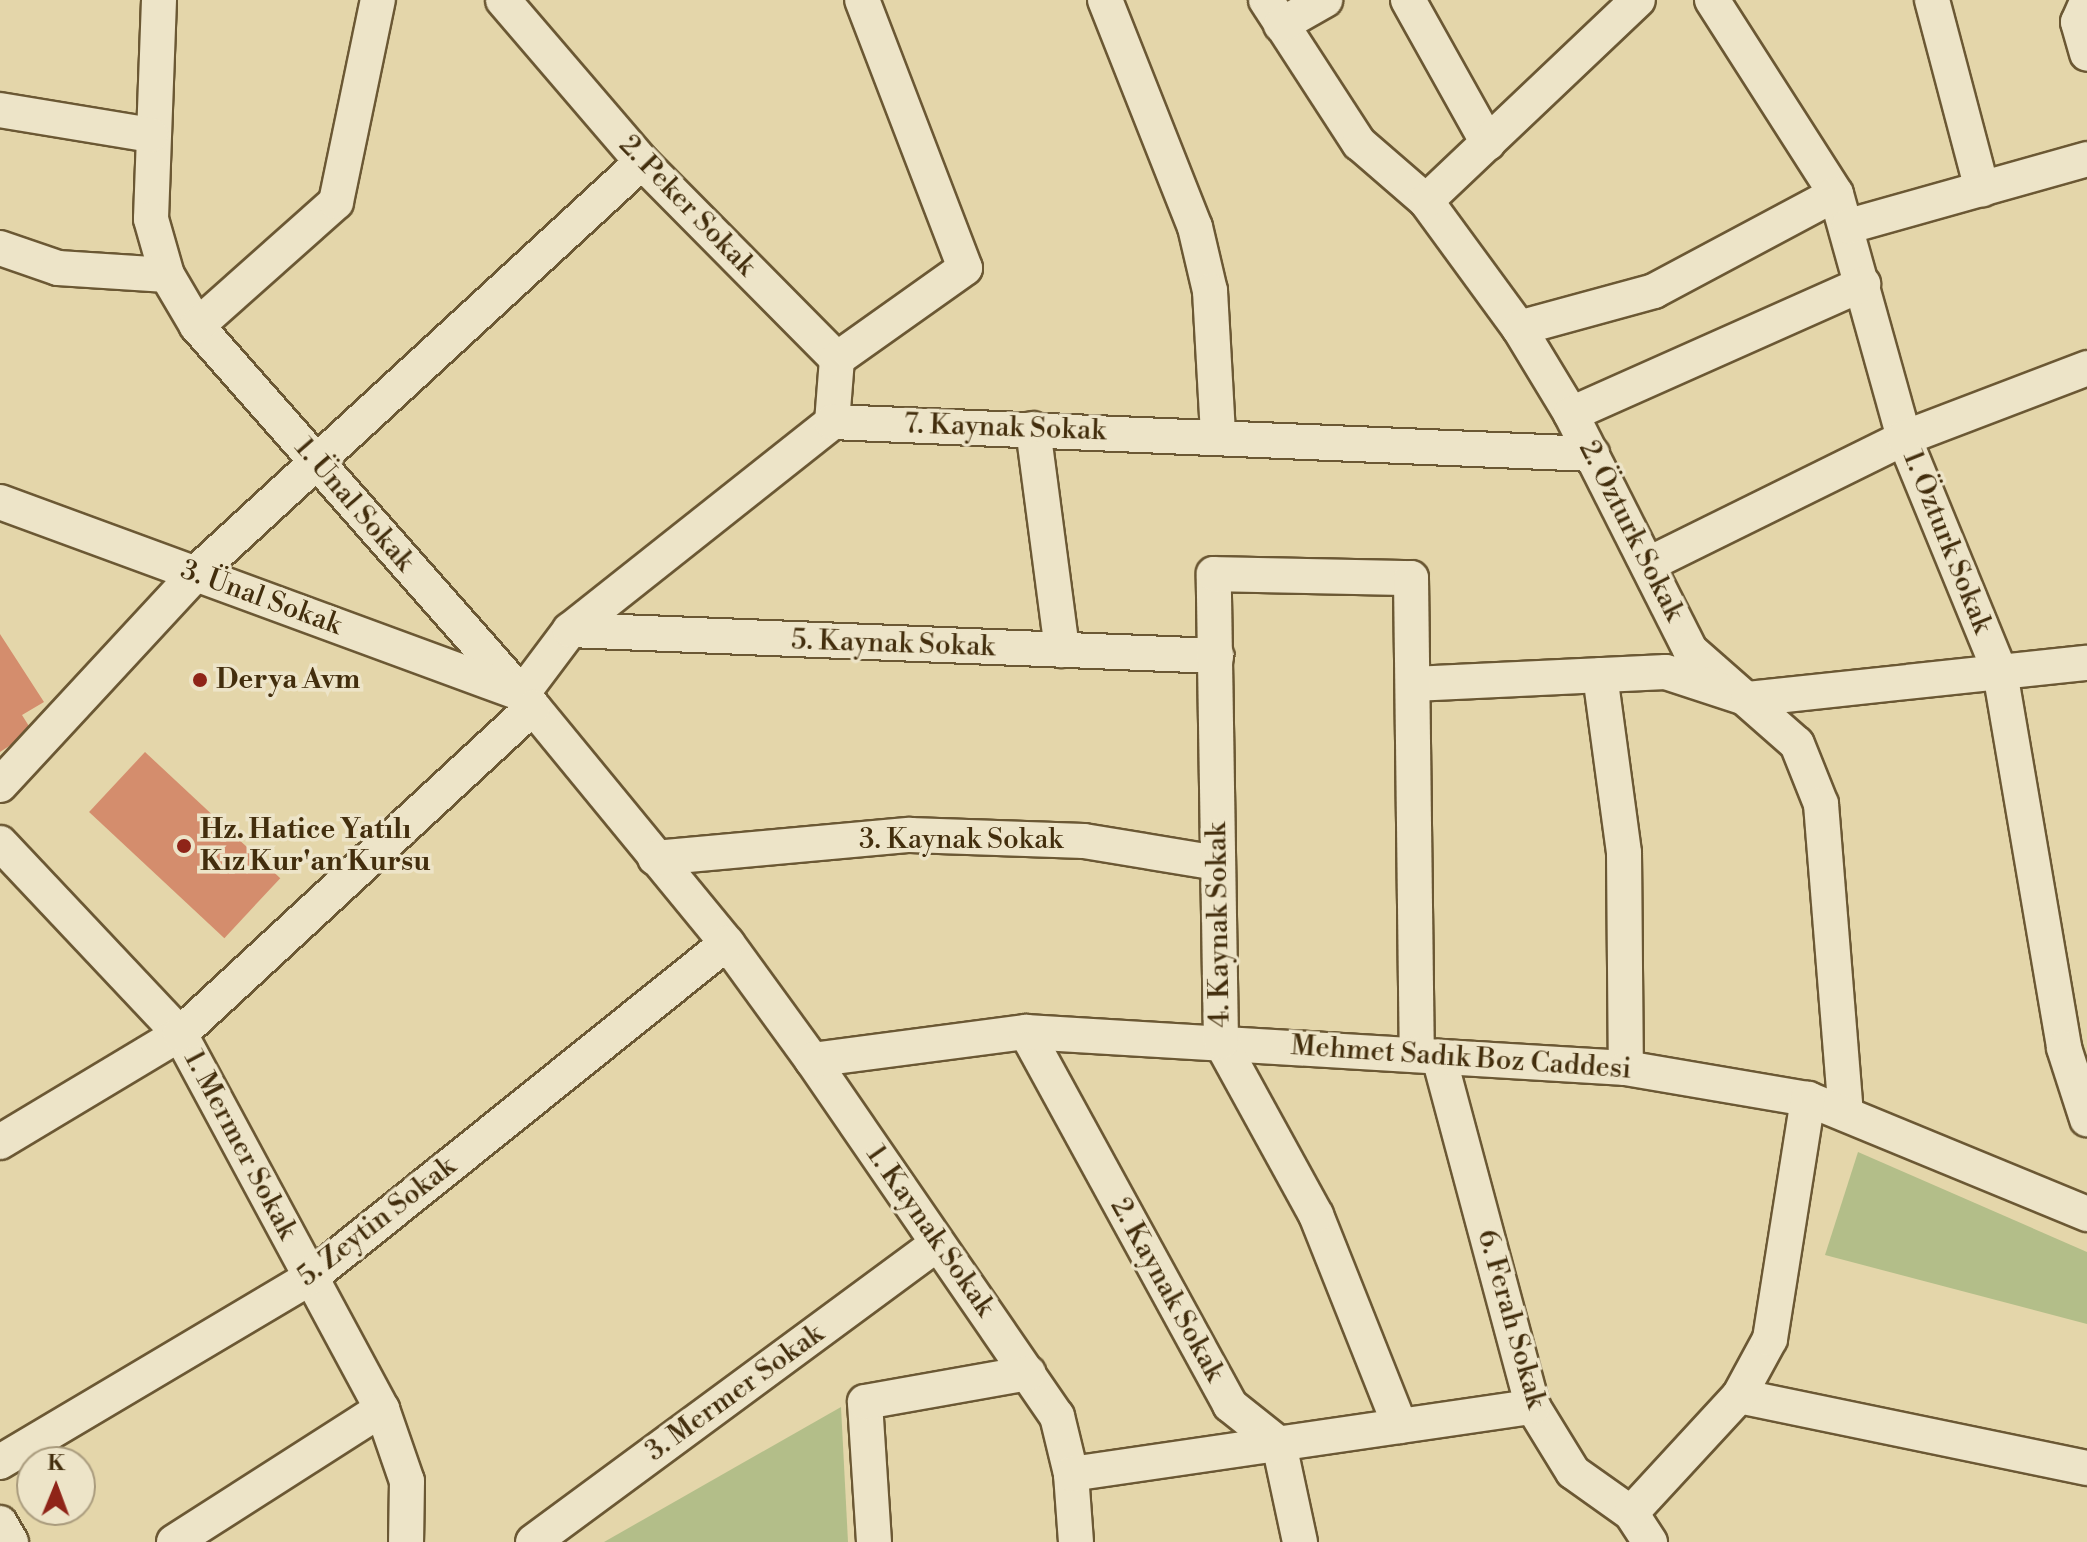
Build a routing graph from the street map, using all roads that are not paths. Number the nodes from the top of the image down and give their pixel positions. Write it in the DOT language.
graph roads {
  1 [pos="159,0"];
  2 [pos="378,0"];
  3 [pos="503,0"];
  4 [pos="862,0"];
  5 [pos="1105,0"];
  6 [pos="1325,0"];
  7 [pos="1408,0"];
  8 [pos="1638,0"];
  9 [pos="1712,0"];
  10 [pos="1932,0"];
  11 [pos="2087,2"];
  12 [pos="1273,13"];
  13 [pos="2087,54"];
  14 [pos="0,110"];
  15 [pos="151,135"];
  16 [pos="1488,143"];
  17 [pos="2087,159"];
  18 [pos="642,162"];
  19 [pos="1982,189"];
  20 [pos="1836,194"];
  21 [pos="1426,201"];
  22 [pos="1849,226"];
  23 [pos="0,248"];
  24 [pos="167,275"];
  25 [pos="1863,284"];
  26 [pos="197,326"];
  27 [pos="1519,328"];
  28 [pos="837,359"];
  29 [pos="2087,368"];
  30 [pos="1571,414"];
  31 [pos="832,422"];
  32 [pos="1033,429"];
  33 [pos="1218,435"];
  34 [pos="1904,438"];
  35 [pos="1592,454"];
  36 [pos="318,464"];
  37 [pos="0,502"];
  38 [pos="1649,564"];
  39 [pos="196,573"];
  40 [pos="1411,578"];
  41 [pos="570,630"];
  42 [pos="1062,650"];
  43 [pos="1216,656"];
  44 [pos="2087,663"];
  45 [pos="2000,672"];
  46 [pos="1600,675"];
  47 [pos="1413,684"];
  48 [pos="1748,699"];
  49 [pos="527,701"];
  50 [pos="0,785"];
  51 [pos="0,843"];
  52 [pos="655,858"];
  53 [pos="1217,863"];
  54 [pos="727,943"];
  55 [pos="1026,1032"];
  56 [pos="180,1034"];
  57 [pos="1221,1042"];
  58 [pos="2076,1046"];
  59 [pos="1428,1056"];
  60 [pos="812,1060"];
  61 [pos="1626,1068"];
  62 [pos="1808,1099"];
  63 [pos="1846,1112"];
  64 [pos="2087,1119"];
  65 [pos="0,1142"];
  66 [pos="2087,1214"];
  67 [pos="937,1244"];
  68 [pos="311,1277"];
  69 [pos="1028,1373"];
  70 [pos="1739,1396"];
  71 [pos="1533,1407"];
  72 [pos="382,1409"];
  73 [pos="1400,1426"];
  74 [pos="1279,1444"];
  75 [pos="0,1462"];
  76 [pos="2087,1468"];
  77 [pos="1071,1474"];
  78 [pos="1631,1513"];
  79 [pos="0,1523"];
  80 [pos="11,1542"];
  81 [pos="174,1542"];
  82 [pos="406,1542"];
  83 [pos="533,1542"];
  84 [pos="874,1542"];
  85 [pos="1076,1542"];
  86 [pos="1300,1542"];
  87 [pos="1650,1542"];
  1 -- 15 [label="street, 1. Ünal Sokak"];
  2 -- 26 [label="street"];
  3 -- 18 [label="street, 2. Peker Sokak"];
  4 -- 28 [label="street"];
  5 -- 33 [label="street"];
  6 -- 12 [label="street"];
  7 -- 16 [label="street"];
  8 -- 16 [label="street"];
  9 -- 20 [label="street, 1. Özturk Sokak"];
  10 -- 19 [label="street"];
  11 -- 13 [label="street"];
  12 -- 21 [label="street, 2. Özturk Sokak"];
  14 -- 15 [label="street"];
  15 -- 24 [label="street, 1. Ünal Sokak"];
  16 -- 21 [label="street"];
  17 -- 19 [label="street"];
  18 -- 28 [label="street, 2. Peker Sokak"];
  18 -- 36 [label="street"];
  19 -- 22 [label="street"];
  20 -- 22 [label="street, 1. Özturk Sokak"];
  20 -- 27 [label="street"];
  21 -- 27 [label="street, 2. Özturk Sokak"];
  22 -- 25 [label="street, 1. Özturk Sokak"];
  23 -- 24 [label="street"];
  24 -- 26 [label="street, 1. Ünal Sokak"];
  25 -- 30 [label="street"];
  25 -- 34 [label="street, 1. Özturk Sokak"];
  26 -- 36 [label="street, 1. Ünal Sokak"];
  27 -- 30 [label="street, 2. Özturk Sokak"];
  28 -- 31 [label="street"];
  29 -- 34 [label="street"];
  30 -- 35 [label="street, 2. Özturk Sokak"];
  31 -- 32 [label="street, 7. Kaynak Sokak"];
  31 -- 41 [label="street"];
  32 -- 33 [label="street, 7. Kaynak Sokak"];
  32 -- 42 [label="street"];
  33 -- 35 [label="street, 7. Kaynak Sokak"];
  34 -- 38 [label="street"];
  34 -- 45 [label="street, 1. Özturk Sokak"];
  35 -- 38 [label="street, 2. Özturk Sokak"];
  36 -- 39 [label="street"];
  36 -- 49 [label="street, 1. Ünal Sokak"];
  37 -- 39 [label="street, 3. Ünal Sokak"];
  38 -- 48 [label="street, 2. Özturk Sokak"];
  39 -- 49 [label="street, 3. Ünal Sokak"];
  39 -- 50 [label="street"];
  40 -- 43 [label="street, 4. Kaynak Sokak"];
  40 -- 47 [label="street, 6. Ferah Sokak"];
  41 -- 42 [label="street, 5. Kaynak Sokak"];
  41 -- 49 [label="street"];
  42 -- 43 [label="street, 5. Kaynak Sokak"];
  43 -- 53 [label="street, 4. Kaynak Sokak"];
  44 -- 45 [label="street"];
  45 -- 48 [label="street"];
  45 -- 58 [label="street, 1. Özturk Sokak"];
  46 -- 47 [label="street"];
  46 -- 48 [label="street"];
  46 -- 61 [label="street"];
  47 -- 59 [label="street, 6. Ferah Sokak"];
  48 -- 63 [label="street, 2. Özturk Sokak"];
  49 -- 52 [label="street, 1. Ünal Sokak"];
  49 -- 56 [label="street"];
  51 -- 56 [label="street, 1. Mermer Sokak"];
  52 -- 53 [label="street, 3. Kaynak Sokak"];
  52 -- 54 [label="street, 1. Ünal Sokak"];
  53 -- 57 [label="street, 4. Kaynak Sokak"];
  54 -- 60 [label="street, 1. Kaynak Sokak"];
  54 -- 68 [label="street, 5. Zeytin Sokak"];
  55 -- 57 [label="street, Mehmet Sadık Boz Caddesi"];
  55 -- 60 [label="street, Mehmet Sadık Boz Caddesi"];
  55 -- 74 [label="street, 2. Kaynak Sokak"];
  56 -- 65 [label="street"];
  56 -- 68 [label="street, 1. Mermer Sokak"];
  57 -- 59 [label="street, Mehmet Sadık Boz Caddesi"];
  57 -- 73 [label="street, 4. Kaynak Sokak"];
  58 -- 64 [label="street, 1. Özturk Sokak"];
  59 -- 61 [label="street, Mehmet Sadık Boz Caddesi"];
  59 -- 71 [label="street, 6. Ferah Sokak"];
  60 -- 67 [label="street, 1. Kaynak Sokak"];
  61 -- 62 [label="street, Mehmet Sadık Boz Caddesi"];
  62 -- 63 [label="street, Mehmet Sadık Boz Caddesi"];
  62 -- 70 [label="street"];
  63 -- 66 [label="street, Mehmet Sadık Boz Caddesi"];
  67 -- 69 [label="street, 1. Kaynak Sokak"];
  67 -- 83 [label="street, 3. Mermer Sokak"];
  68 -- 72 [label="street, 1. Mermer Sokak"];
  68 -- 75 [label="street, 5. Zeytin Sokak"];
  69 -- 77 [label="street, 1. Kaynak Sokak"];
  69 -- 84 [label="street"];
  70 -- 76 [label="street"];
  70 -- 78 [label="street"];
  71 -- 73 [label="street"];
  71 -- 78 [label="street, 6. Ferah Sokak"];
  72 -- 81 [label="street"];
  72 -- 82 [label="street, 1. Mermer Sokak"];
  73 -- 74 [label="street"];
  74 -- 77 [label="street"];
  74 -- 86 [label="street"];
  77 -- 85 [label="street, 1. Kaynak Sokak"];
  78 -- 87 [label="street, 6. Ferah Sokak"];
  79 -- 80 [label="street"];
}
